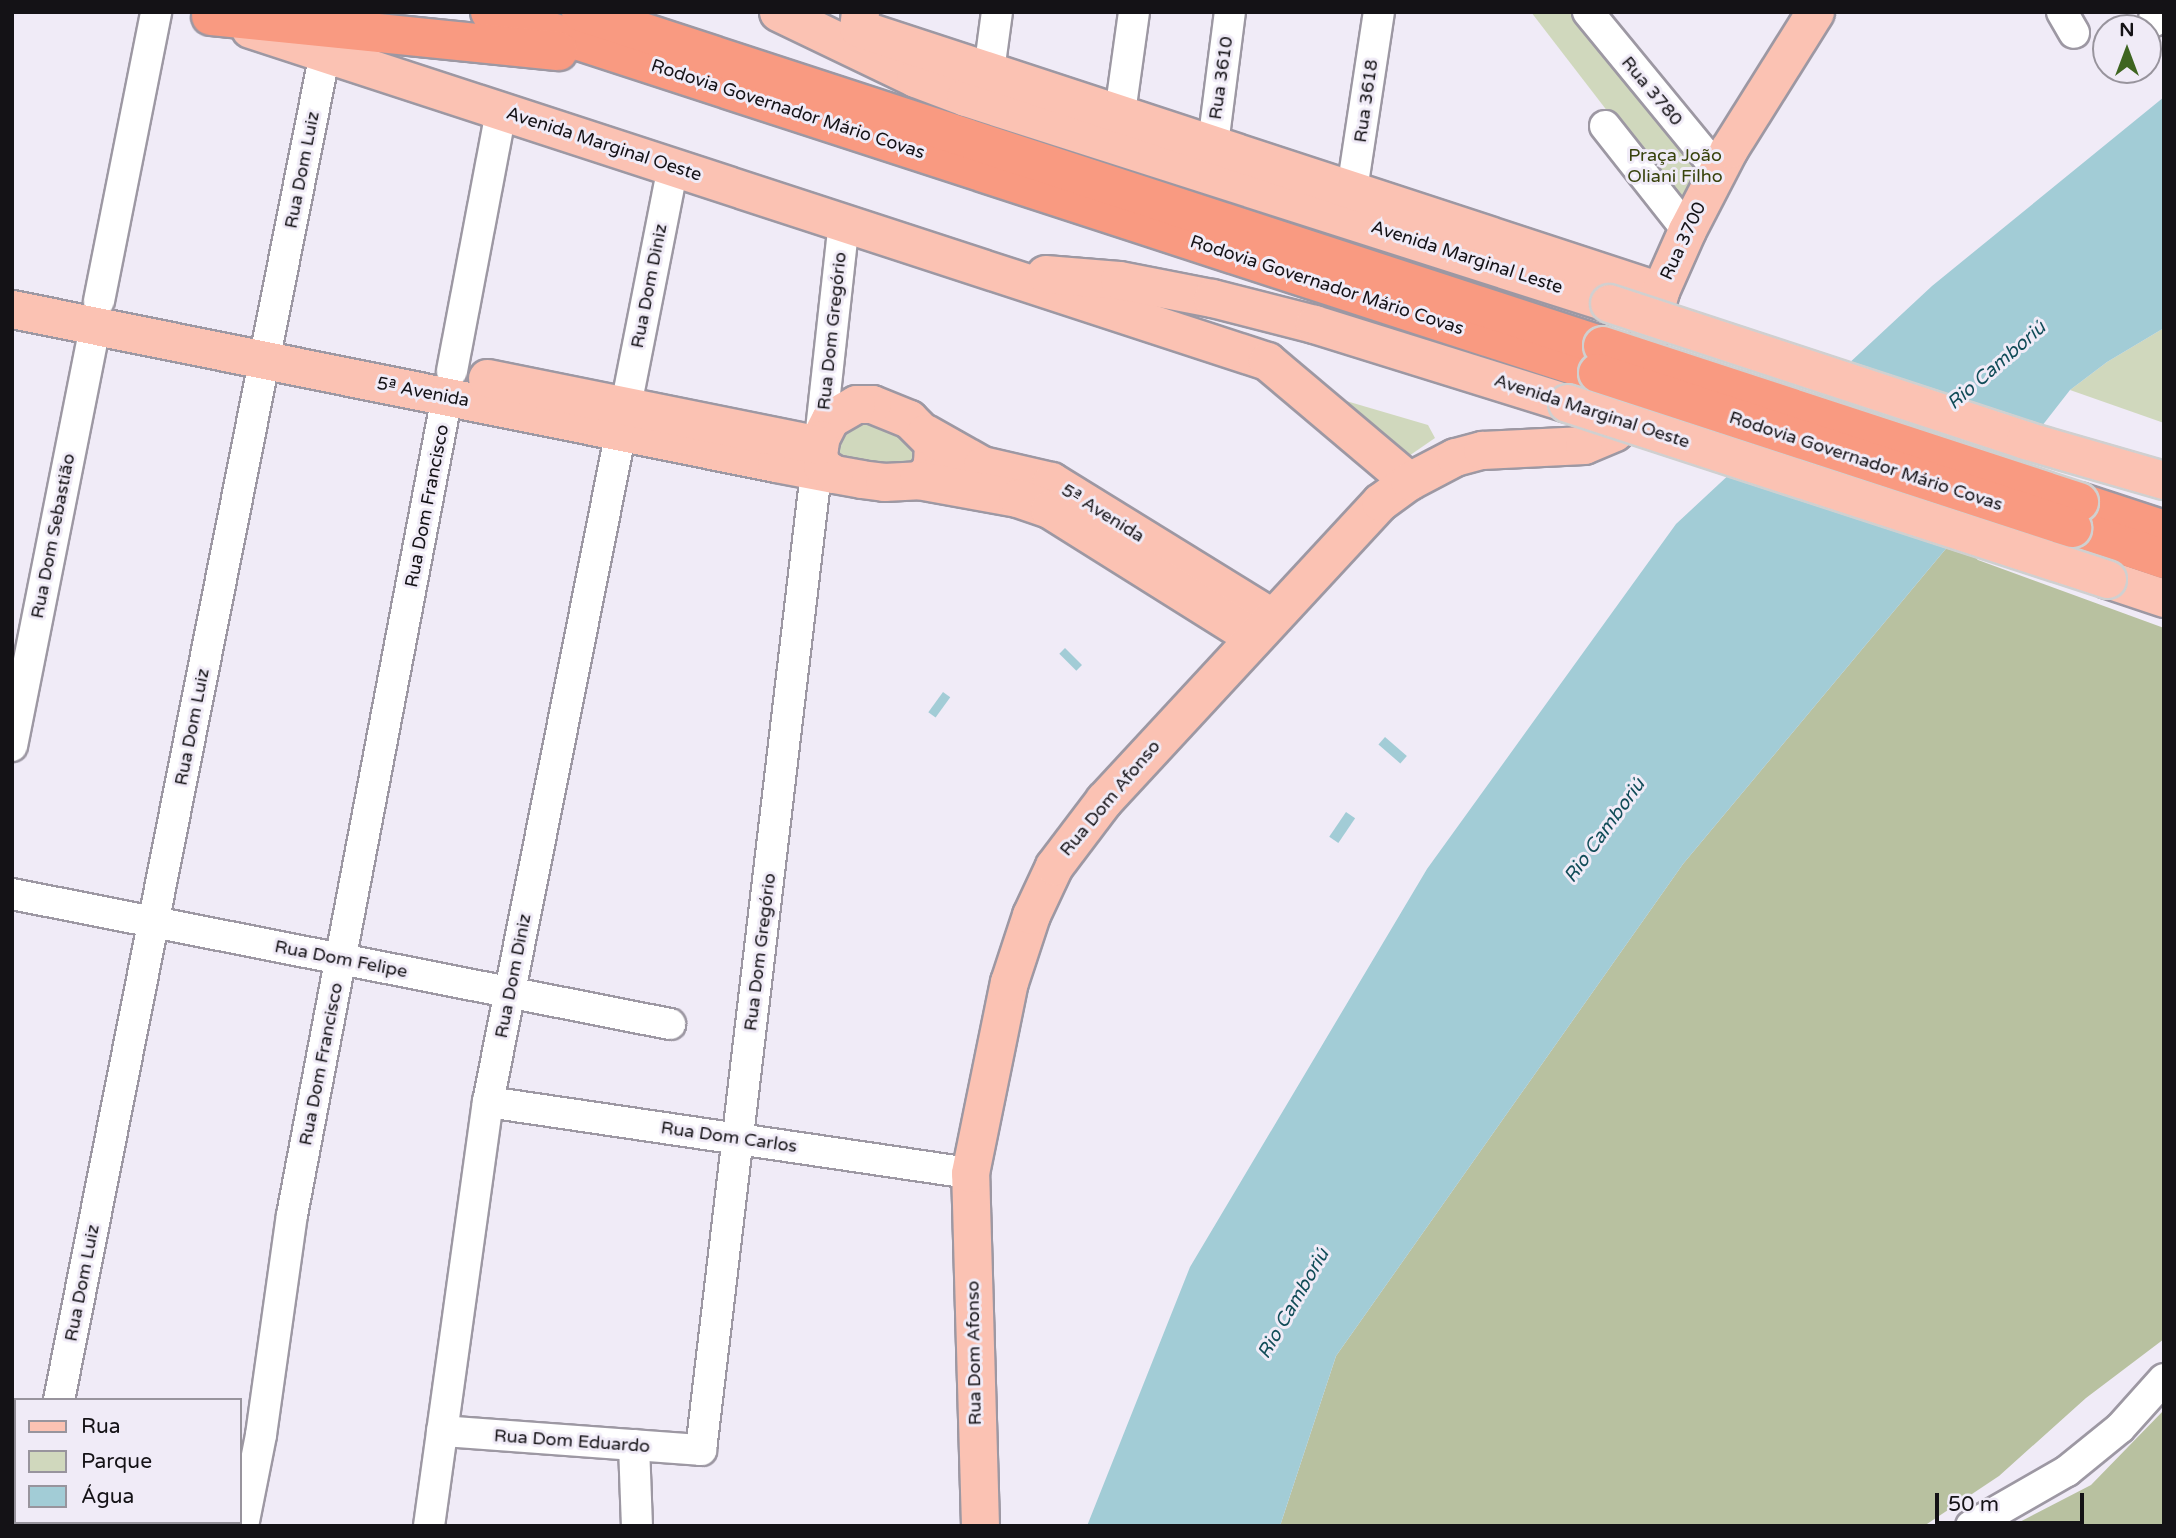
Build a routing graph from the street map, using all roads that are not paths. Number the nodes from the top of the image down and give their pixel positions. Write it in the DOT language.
graph roads {
  1 [pos="156,12"];
  2 [pos="490,12"];
  3 [pos="581,12"];
  4 [pos="778,12"];
  5 [pos="997,12"];
  6 [pos="1134,12"];
  7 [pos="1230,12"];
  8 [pos="1379,12"];
  9 [pos="1588,12"];
  10 [pos="205,14"];
  11 [pos="1809,15"];
  12 [pos="859,20"];
  13 [pos="325,53"];
  14 [pos="631,58"];
  15 [pos="989,71"];
  16 [pos="501,111"];
  17 [pos="1120,114"];
  18 [pos="1605,126"];
  19 [pos="1213,144"];
  20 [pos="673,167"];
  21 [pos="1717,169"];
  22 [pos="1352,190"];
  23 [pos="844,223"];
  24 [pos="1686,230"];
  25 [pos="1009,276"];
  26 [pos="12,283"];
  27 [pos="1660,290"];
  28 [pos="12,309"];
  29 [pos="97,313"];
  30 [pos="267,347"];
  31 [pos="1600,359"];
  32 [pos="1639,372"];
  33 [pos="450,384"];
  34 [pos="623,419"];
  35 [pos="925,433"];
  36 [pos="822,457"];
  37 [pos="918,480"];
  38 [pos="2164,480"];
  39 [pos="1409,481"];
  40 [pos="2076,515"];
  41 [pos="2164,530"];
  42 [pos="2164,559"];
  43 [pos="2164,598"];
  44 [pos="1262,627"];
  45 [pos="12,746"];
  46 [pos="12,894"];
  47 [pos="154,922"];
  48 [pos="341,958"];
  49 [pos="510,992"];
  50 [pos="670,1024"];
  51 [pos="488,1102"];
  52 [pos="738,1139"];
  53 [pos="970,1173"];
  54 [pos="2164,1379"];
  55 [pos="59,1398"];
  56 [pos="442,1431"];
  57 [pos="634,1445"];
  58 [pos="701,1450"];
  59 [pos="243,1526"];
  60 [pos="429,1526"];
  61 [pos="637,1526"];
  62 [pos="980,1526"];
  63 [pos="1971,1526"];
  1 -- 29 [label="street, Rua Dom Sebastião"];
  2 -- 14 [label="highway, Rodovia Governador Mário Covas"];
  3 -- 31 [label="highway, Rodovia Governador Mário Covas"];
  4 -- 38 [label="main road, Avenida Marginal Leste, bridge"];
  5 -- 15 [label="street"];
  6 -- 17 [label="street"];
  7 -- 19 [label="street, Rua 3610"];
  8 -- 22 [label="street, Rua 3618"];
  9 -- 21 [label="street, Rua 3780"];
  10 -- 13 [label="main road, Avenida Marginal Oeste"];
  10 -- 14 [label="highway"];
  11 -- 21 [label="main road, Rua 3700"];
  12 -- 15 [label="main road, Avenida Marginal Leste"];
  13 -- 16 [label="main road, Avenida Marginal Oeste"];
  13 -- 30 [label="street, Rua Dom Luiz"];
  14 -- 31 [label="highway, Rodovia Governador Mário Covas"];
  15 -- 17 [label="main road, Avenida Marginal Leste"];
  16 -- 20 [label="main road, Avenida Marginal Oeste"];
  16 -- 33 [label="street, Rua Dom Francisco"];
  17 -- 19 [label="main road, Avenida Marginal Leste"];
  18 -- 24 [label="street"];
  19 -- 22 [label="main road, Avenida Marginal Leste"];
  20 -- 23 [label="main road, Avenida Marginal Oeste"];
  20 -- 34 [label="street, Rua Dom Diniz"];
  21 -- 24 [label="main road, Rua 3700"];
  22 -- 27 [label="main road, Avenida Marginal Leste"];
  23 -- 25 [label="main road, Avenida Marginal Oeste"];
  23 -- 36 [label="street, Rua Dom Gregório"];
  24 -- 27 [label="main road, Rua 3700"];
  25 -- 39 [label="main road, Avenida Marginal Oeste"];
  25 -- 43 [label="main road, Avenida Marginal Oeste, bridge"];
  26 -- 29 [label="main road, 5ª Avenida"];
  27 -- 32 [label="main road, Rua 3700"];
  28 -- 29 [label="main road, 5ª Avenida"];
  29 -- 30 [label="main road, 5ª Avenida"];
  29 -- 45 [label="street, Rua Dom Sebastião"];
  30 -- 33 [label="main road, 5ª Avenida"];
  30 -- 47 [label="street, Rua Dom Luiz"];
  31 -- 40 [label="highway, Rodovia Governador Mário Covas, bridge"];
  32 -- 39 [label="main road, Rua Dom Afonso"];
  33 -- 34 [label="main road, 5ª Avenida"];
  33 -- 48 [label="street, Rua Dom Francisco"];
  34 -- 36 [label="main road, 5ª Avenida"];
  34 -- 49 [label="street, Rua Dom Diniz"];
  35 -- 36 [label="main road"];
  35 -- 37 [label="main road"];
  35 -- 44 [label="main road, 5ª Avenida"];
  36 -- 37 [label="main road"];
  36 -- 52 [label="street, Rua Dom Gregório"];
  37 -- 44 [label="main road, 5ª Avenida"];
  39 -- 44 [label="main road, Rua Dom Afonso"];
  40 -- 41 [label="highway, Rodovia Governador Mário Covas"];
  40 -- 42 [label="highway, Rodovia Governador Mário Covas"];
  44 -- 53 [label="main road, Rua Dom Afonso"];
  46 -- 47 [label="street, Rua Dom Felipe"];
  47 -- 48 [label="street, Rua Dom Felipe"];
  47 -- 55 [label="street, Rua Dom Luiz"];
  48 -- 49 [label="street, Rua Dom Felipe"];
  48 -- 59 [label="street, Rua Dom Francisco"];
  49 -- 50 [label="street, Rua Dom Felipe"];
  49 -- 51 [label="street, Rua Dom Diniz"];
  51 -- 52 [label="street, Rua Dom Carlos"];
  51 -- 56 [label="street, Rua Dom Diniz"];
  52 -- 53 [label="street, Rua Dom Carlos"];
  52 -- 58 [label="street, Rua Dom Gregório"];
  53 -- 62 [label="main road, Rua Dom Afonso"];
  54 -- 63 [label="street"];
  56 -- 57 [label="street, Rua Dom Eduardo"];
  56 -- 60 [label="street, Rua Dom Diniz"];
  57 -- 58 [label="street, Rua Dom Eduardo"];
  57 -- 61 [label="street"];
}
